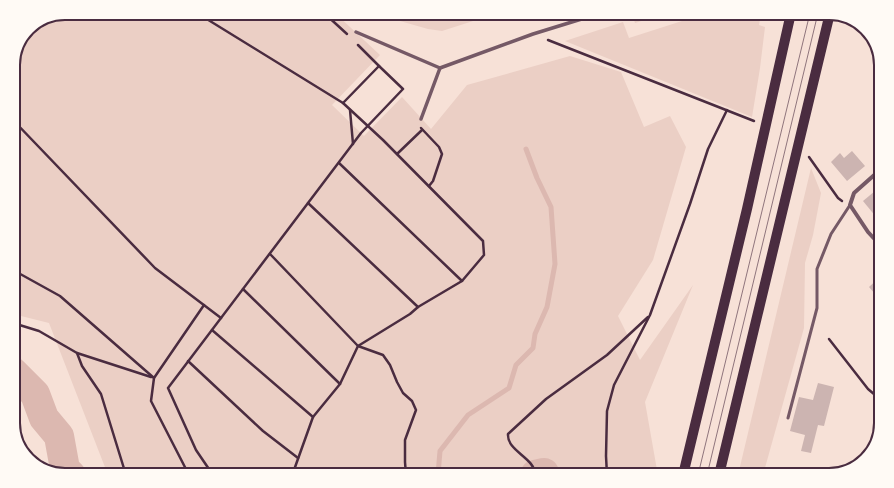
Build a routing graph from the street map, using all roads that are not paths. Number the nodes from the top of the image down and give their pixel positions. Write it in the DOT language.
graph roads {
  1 [pos="578,20"];
  2 [pos="789,20"];
  3 [pos="828,20"];
  4 [pos="356,32"];
  5 [pos="440,68"];
  6 [pos="421,119"];
  7 [pos="874,175"];
  8 [pos="850,206"];
  9 [pos="874,238"];
  10 [pos="788,418"];
  11 [pos="685,468"];
  12 [pos="722,468"];
  1 -- 5 [label="street"];
  2 -- 11 [label="main road"];
  3 -- 12 [label="main road"];
  4 -- 5 [label="street"];
  5 -- 6 [label="street"];
  7 -- 8 [label="street"];
  8 -- 9 [label="street"];
  8 -- 10 [label="lane"];
}
